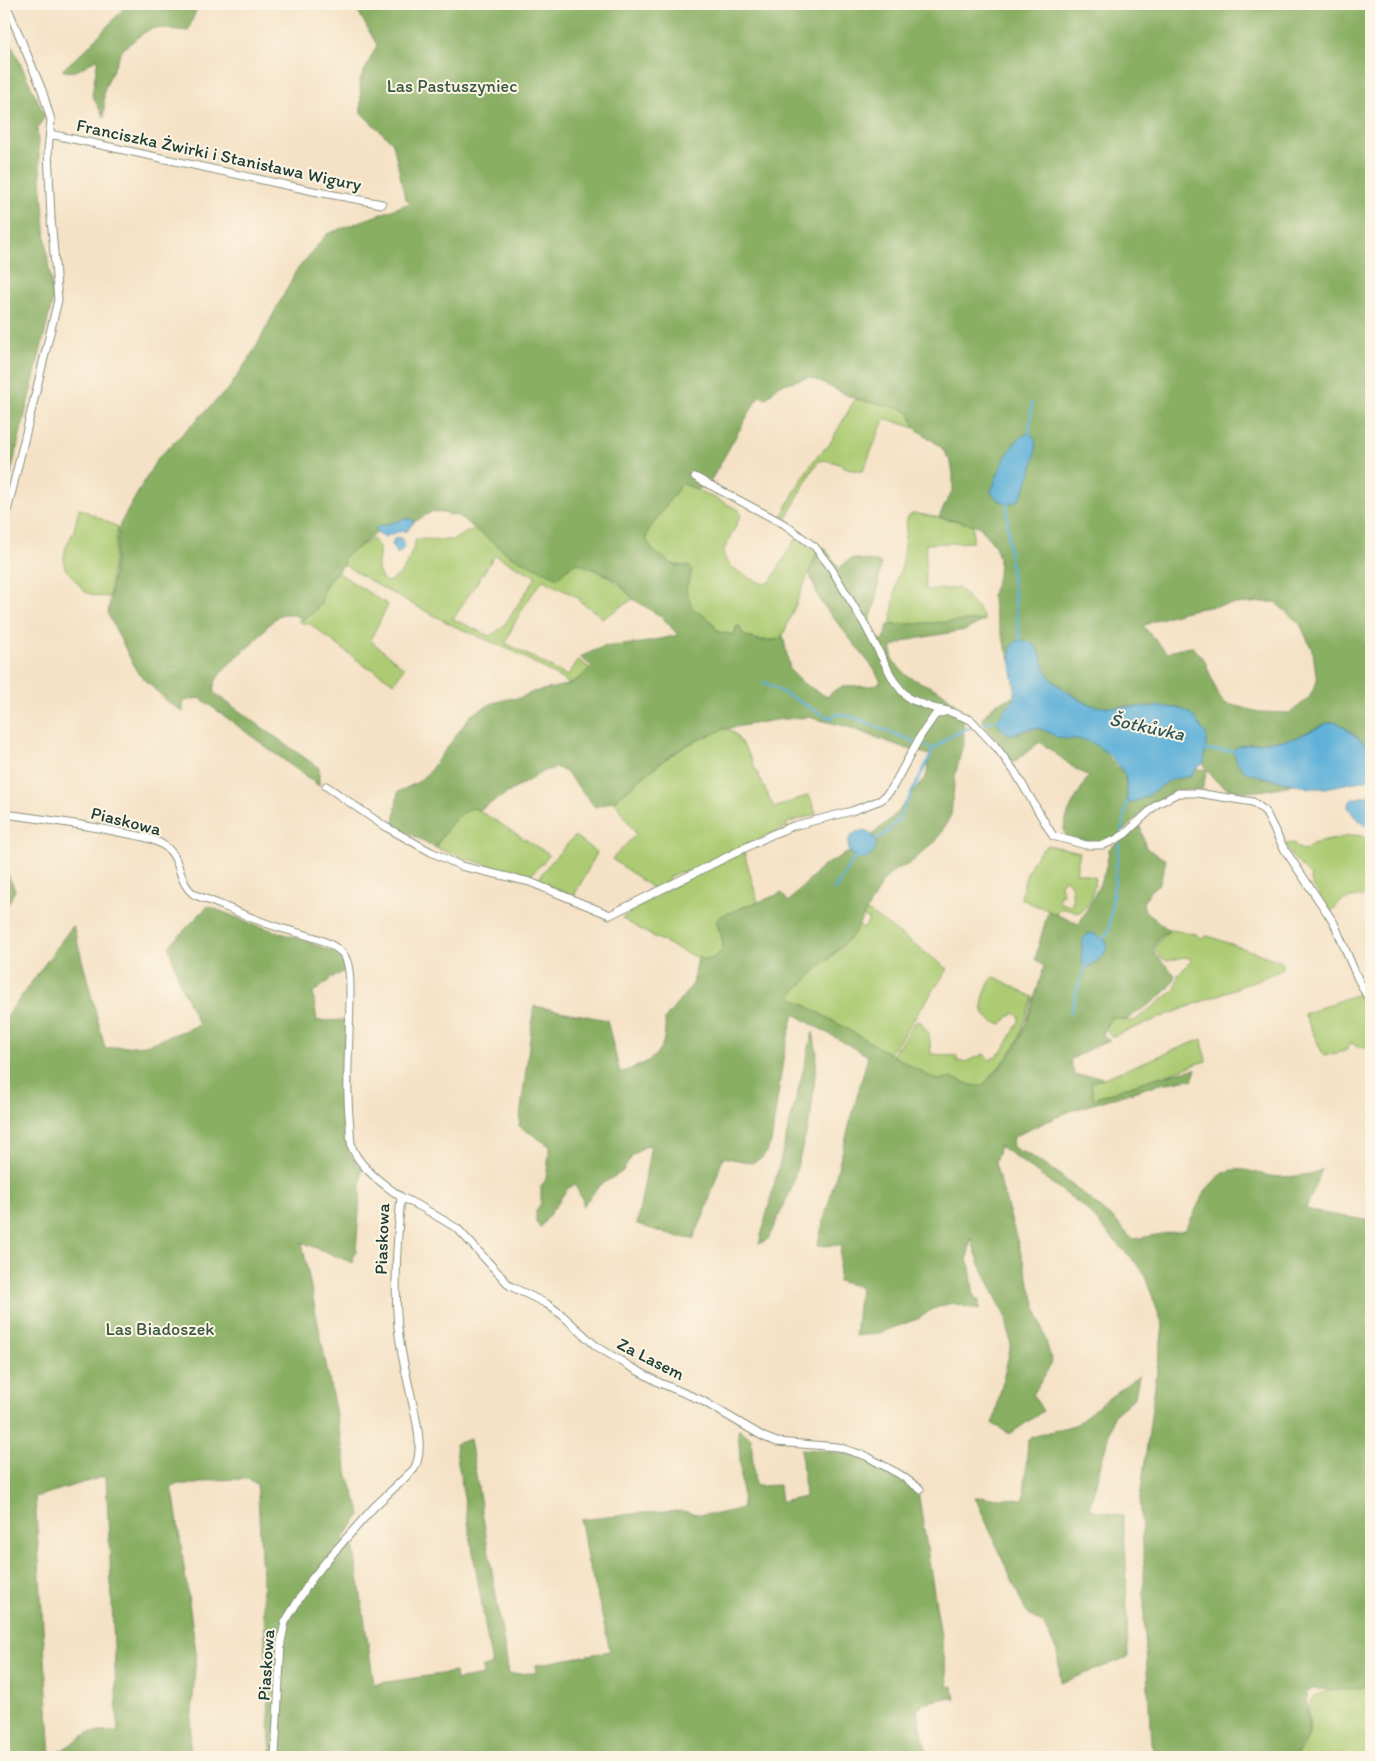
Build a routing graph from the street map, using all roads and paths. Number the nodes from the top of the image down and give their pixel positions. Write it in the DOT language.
graph roads {
  1 [pos="6,4"];
  2 [pos="50,134"];
  3 [pos="382,204"];
  4 [pos="695,477"];
  5 [pos="4,524"];
  6 [pos="948,711"];
  7 [pos="326,786"];
  8 [pos="4,814"];
  9 [pos="1371,1003"];
  10 [pos="401,1197"];
  11 [pos="920,1489"];
  12 [pos="275,1757"];
  1 -- 2 [label="street, Franciszka Żwirki i Stanisława Wigury"];
  2 -- 3 [label="street, Franciszka Żwirki i Stanisława Wigury"];
  2 -- 5 [label="street, Franciszka Żwirki i Stanisława Wigury"];
  4 -- 6 [label="street"];
  6 -- 7 [label="street"];
  6 -- 9 [label="street"];
  8 -- 10 [label="street, Piaskowa"];
  10 -- 11 [label="street, Za Lasem"];
  10 -- 12 [label="street, Piaskowa"];
}
